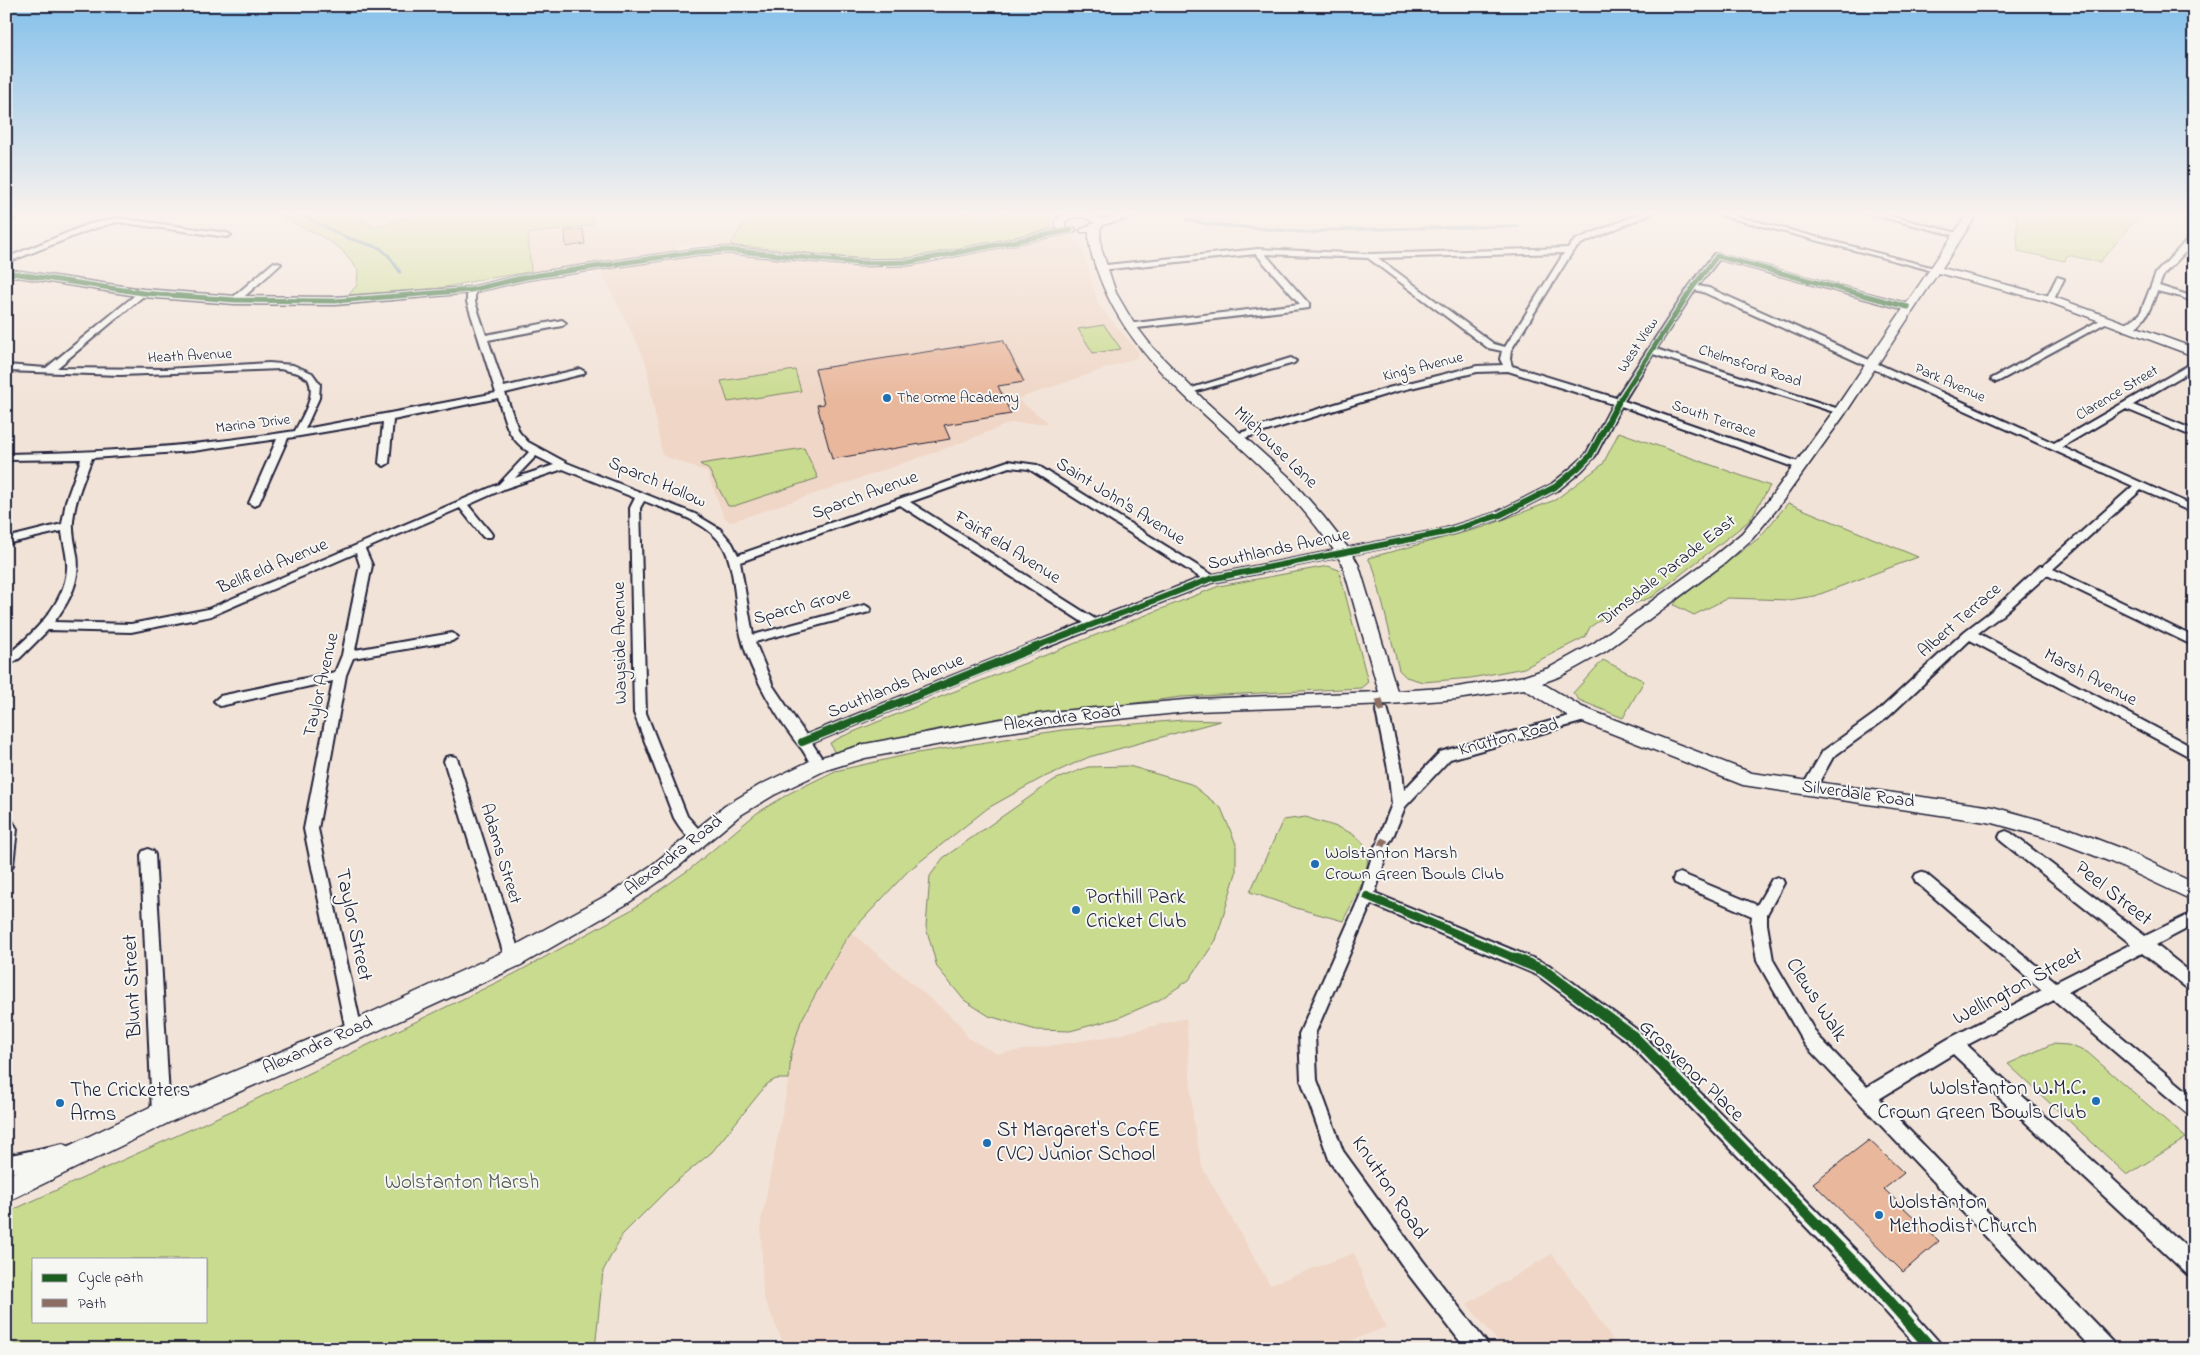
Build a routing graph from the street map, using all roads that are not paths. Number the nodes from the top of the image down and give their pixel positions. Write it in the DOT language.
graph roads {
  1 [pos="34,276"];
  2 [pos="263,276"];
  3 [pos="531,276"];
  4 [pos="1103,276"];
  5 [pos="1280,276"];
  6 [pos="1397,276"];
  7 [pos="1554,276"];
  8 [pos="1702,276"];
  9 [pos="1792,276"];
  10 [pos="1929,276"];
  11 [pos="1945,276"];
  12 [pos="2160,276"];
  13 [pos="2060,279"];
  14 [pos="1693,287"];
  15 [pos="2156,288"];
  16 [pos="471,290"];
  17 [pos="143,293"];
  18 [pos="2050,299"];
  19 [pos="235,300"];
  20 [pos="2194,300"];
  21 [pos="1908,308"];
  22 [pos="2107,320"];
  23 [pos="562,323"];
  24 [pos="1130,326"];
  25 [pos="2126,328"];
  26 [pos="482,339"];
  27 [pos="1508,350"];
  28 [pos="1650,350"];
  29 [pos="2194,352"];
  30 [pos="1290,361"];
  31 [pos="1870,364"];
  32 [pos="2194,365"];
  33 [pos="6,368"];
  34 [pos="1508,368"];
  35 [pos="48,371"];
  36 [pos="580,372"];
  37 [pos="1996,379"];
  38 [pos="1187,391"];
  39 [pos="501,393"];
  40 [pos="1618,402"];
  41 [pos="2126,405"];
  42 [pos="1840,411"];
  43 [pos="388,419"];
  44 [pos="298,434"];
  45 [pos="2194,434"];
  46 [pos="284,436"];
  47 [pos="1238,437"];
  48 [pos="2056,446"];
  49 [pos="535,451"];
  50 [pos="6,457"];
  51 [pos="86,457"];
  52 [pos="384,463"];
  53 [pos="1008,464"];
  54 [pos="564,465"];
  55 [pos="1800,466"];
  56 [pos="502,486"];
  57 [pos="2140,486"];
  58 [pos="642,495"];
  59 [pos="901,501"];
  60 [pos="254,503"];
  61 [pos="463,504"];
  62 [pos="2194,510"];
  63 [pos="67,526"];
  64 [pos="487,535"];
  65 [pos="6,541"];
  66 [pos="360,550"];
  67 [pos="1344,551"];
  68 [pos="734,560"];
  69 [pos="2044,569"];
  70 [pos="1210,579"];
  71 [pos="865,609"];
  72 [pos="1094,624"];
  73 [pos="46,626"];
  74 [pos="1969,634"];
  75 [pos="452,637"];
  76 [pos="748,640"];
  77 [pos="2194,642"];
  78 [pos="348,655"];
  79 [pos="6,663"];
  80 [pos="340,675"];
  81 [pos="1527,682"];
  82 [pos="220,701"];
  83 [pos="1386,705"];
  84 [pos="1587,716"];
  85 [pos="802,742"];
  86 [pos="2194,754"];
  87 [pos="451,761"];
  88 [pos="819,765"];
  89 [pos="1809,787"];
  90 [pos="1399,804"];
  91 [pos="6,823"];
  92 [pos="311,829"];
  93 [pos="699,837"];
  94 [pos="2006,837"];
  95 [pos="148,855"];
  96 [pos="6,865"];
  97 [pos="1921,878"];
  98 [pos="1680,879"];
  99 [pos="1777,883"];
  100 [pos="2194,893"];
  101 [pos="1367,896"];
  102 [pos="1760,913"];
  103 [pos="2194,918"];
  104 [pos="2143,945"];
  105 [pos="513,958"];
  106 [pos="2194,984"];
  107 [pos="2056,992"];
  108 [pos="354,1031"];
  109 [pos="1954,1044"];
  110 [pos="1865,1098"];
  111 [pos="2194,1108"];
  112 [pos="161,1114"];
  113 [pos="90,1148"];
  114 [pos="6,1165"];
  115 [pos="6,1189"];
  116 [pos="2194,1267"];
  117 [pos="1479,1349"];
  118 [pos="1932,1349"];
  119 [pos="2106,1349"];
  1 -- 17 [label="main road"];
  2 -- 19 [label="street"];
  3 -- 16 [label="main road"];
  4 -- 24 [label="main road, Milehouse Lane"];
  5 -- 24 [label="street"];
  6 -- 27 [label="street"];
  7 -- 27 [label="street"];
  8 -- 14 [label="street, West View"];
  9 -- 21 [label="street, West View"];
  10 -- 21 [label="main road, Dimsdale Parade East"];
  11 -- 18 [label="main road"];
  12 -- 15 [label="street"];
  13 -- 18 [label="street"];
  14 -- 28 [label="street, West View"];
  14 -- 31 [label="street, Park Avenue"];
  15 -- 20 [label="street"];
  15 -- 25 [label="street"];
  16 -- 19 [label="main road"];
  16 -- 26 [label="street, Sparch Hollow"];
  17 -- 19 [label="main road"];
  17 -- 35 [label="street"];
  18 -- 22 [label="main road"];
  21 -- 31 [label="main road, Dimsdale Parade East"];
  22 -- 25 [label="main road"];
  22 -- 37 [label="street"];
  23 -- 26 [label="street"];
  24 -- 38 [label="main road, Milehouse Lane"];
  25 -- 29 [label="main road"];
  26 -- 39 [label="street, Sparch Hollow"];
  27 -- 34 [label="street"];
  28 -- 40 [label="street, West View"];
  28 -- 42 [label="street, Chelmsford Road"];
  30 -- 38 [label="street"];
  31 -- 42 [label="main road, Dimsdale Parade East"];
  31 -- 48 [label="street, Park Avenue"];
  32 -- 41 [label="street, Clarence Street"];
  33 -- 35 [label="street, Heath Avenue"];
  34 -- 40 [label="street, King's Avenue"];
  34 -- 47 [label="street, King's Avenue"];
  35 -- 44 [label="street, Heath Avenue"];
  36 -- 39 [label="street, Marina Drive"];
  38 -- 47 [label="main road, Milehouse Lane"];
  39 -- 43 [label="street, Marina Drive"];
  39 -- 49 [label="street, Sparch Hollow"];
  40 -- 55 [label="street, South Terrace"];
  40 -- 67 [label="street, Southlands Avenue"];
  41 -- 45 [label="street"];
  41 -- 48 [label="street, Clarence Street"];
  42 -- 55 [label="main road, Dimsdale Parade East"];
  43 -- 44 [label="street, Marina Drive"];
  43 -- 52 [label="street"];
  44 -- 46 [label="street, Marina Drive"];
  46 -- 51 [label="street, Marina Drive"];
  46 -- 60 [label="street"];
  47 -- 67 [label="main road, Milehouse Lane"];
  48 -- 57 [label="street, Park Avenue"];
  49 -- 54 [label="street, Sparch Hollow"];
  49 -- 56 [label="street, Bellfield Avenue"];
  50 -- 51 [label="street, Marina Drive"];
  51 -- 63 [label="street"];
  53 -- 59 [label="street, Sparch Avenue"];
  53 -- 70 [label="street, Saint John's Avenue"];
  54 -- 56 [label="street, Bellfield Avenue"];
  54 -- 58 [label="street, Sparch Hollow"];
  55 -- 81 [label="main road, Dimsdale Parade East"];
  56 -- 61 [label="street, Bellfield Avenue"];
  57 -- 62 [label="street, Park Avenue"];
  57 -- 69 [label="street, Albert Terrace"];
  58 -- 68 [label="street, Sparch Hollow"];
  58 -- 93 [label="street, Wayside Avenue"];
  59 -- 68 [label="street, Sparch Avenue"];
  59 -- 72 [label="street, Fairfield Avenue"];
  61 -- 64 [label="street"];
  61 -- 66 [label="street, Bellfield Avenue"];
  63 -- 65 [label="street"];
  63 -- 73 [label="street"];
  66 -- 73 [label="street, Bellfield Avenue"];
  66 -- 78 [label="street, Taylor Avenue"];
  67 -- 70 [label="street, Southlands Avenue"];
  67 -- 83 [label="main road, Milehouse Lane"];
  68 -- 76 [label="street, Sparch Hollow"];
  69 -- 74 [label="street, Albert Terrace"];
  69 -- 77 [label="street"];
  70 -- 72 [label="street, Southlands Avenue"];
  71 -- 76 [label="street, Sparch Grove"];
  72 -- 85 [label="street, Southlands Avenue"];
  73 -- 79 [label="street"];
  74 -- 86 [label="street, Marsh Avenue"];
  74 -- 89 [label="street, Albert Terrace"];
  75 -- 78 [label="street"];
  76 -- 85 [label="street, Sparch Hollow"];
  78 -- 80 [label="street, Taylor Avenue"];
  80 -- 82 [label="street"];
  80 -- 92 [label="street, Taylor Avenue"];
  81 -- 83 [label="main road, Dimsdale Parade East"];
  81 -- 84 [label="main road, Silverdale Road"];
  83 -- 88 [label="main road, Alexandra Road"];
  83 -- 90 [label="street"];
  84 -- 89 [label="main road, Silverdale Road"];
  84 -- 90 [label="street, Knutton Road"];
  85 -- 88 [label="street, Sparch Hollow"];
  87 -- 105 [label="street, Adams Street"];
  88 -- 93 [label="main road, Alexandra Road"];
  89 -- 100 [label="main road, Silverdale Road"];
  90 -- 101 [label="street, Knutton Road"];
  91 -- 96 [label="street"];
  92 -- 108 [label="street, Taylor Street"];
  93 -- 105 [label="main road, Alexandra Road"];
  94 -- 104 [label="street, Peel Street"];
  95 -- 112 [label="street, Blunt Street"];
  97 -- 107 [label="street"];
  98 -- 102 [label="street"];
  99 -- 102 [label="street"];
  101 -- 117 [label="street, Knutton Road"];
  101 -- 118 [label="street, Grosvenor Place"];
  102 -- 110 [label="street, Clews Walk"];
  103 -- 104 [label="street, Wellington Street"];
  104 -- 106 [label="street, Peel Street"];
  104 -- 107 [label="street, Wellington Street"];
  105 -- 108 [label="main road, Alexandra Road"];
  107 -- 109 [label="street, Wellington Street"];
  107 -- 111 [label="street"];
  108 -- 112 [label="main road, Alexandra Road"];
  109 -- 110 [label="street, Wellington Street"];
  109 -- 116 [label="street"];
  110 -- 119 [label="street, Clews Walk"];
  112 -- 113 [label="main road, Alexandra Road"];
  113 -- 114 [label="street"];
  113 -- 115 [label="main road, Alexandra Road"];
}
